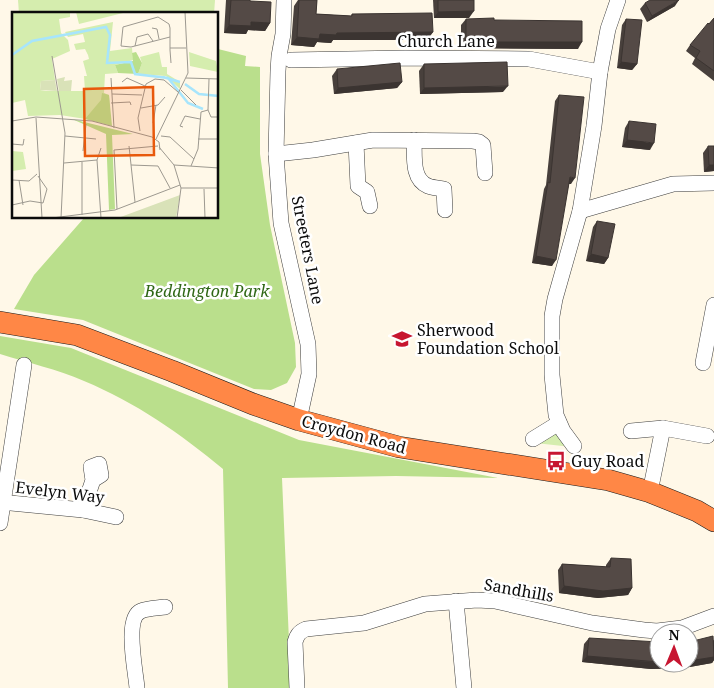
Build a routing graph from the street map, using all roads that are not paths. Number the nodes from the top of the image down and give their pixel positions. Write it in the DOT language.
graph roads {
  1 [pos="284,0"];
  2 [pos="618,0"];
  3 [pos="285,58"];
  4 [pos="600,72"];
  5 [pos="414,140"];
  6 [pos="356,142"];
  7 [pos="276,154"];
  8 [pos="484,173"];
  9 [pos="714,183"];
  10 [pos="370,206"];
  11 [pos="445,210"];
  12 [pos="580,211"];
  13 [pos="714,305"];
  14 [pos="0,322"];
  15 [pos="703,362"];
  16 [pos="24,365"];
  17 [pos="298,420"];
  18 [pos="559,424"];
  19 [pos="663,428"];
  20 [pos="631,431"];
  21 [pos="707,436"];
  22 [pos="533,439"];
  23 [pos="574,446"];
  24 [pos="93,480"];
  25 [pos="650,492"];
  26 [pos="1,502"];
  27 [pos="83,510"];
  28 [pos="116,517"];
  29 [pos="714,521"];
  30 [pos="0,523"];
  31 [pos="456,601"];
  32 [pos="165,608"];
  33 [pos="713,616"];
  34 [pos="137,688"];
  35 [pos="297,688"];
  36 [pos="464,688"];
  1 -- 3 [label="street, Streeters Lane"];
  2 -- 4 [label="street"];
  3 -- 4 [label="street, Church Lane"];
  3 -- 7 [label="street, Streeters Lane"];
  4 -- 12 [label="street"];
  5 -- 6 [label="street"];
  5 -- 8 [label="street"];
  5 -- 11 [label="street"];
  6 -- 7 [label="street"];
  6 -- 10 [label="street"];
  7 -- 17 [label="street, Streeters Lane"];
  9 -- 12 [label="street"];
  12 -- 18 [label="street"];
  13 -- 15 [label="street"];
  14 -- 17 [label="highway, Croydon Road"];
  16 -- 26 [label="street"];
  17 -- 25 [label="highway, Croydon Road"];
  18 -- 22 [label="street"];
  18 -- 23 [label="street"];
  19 -- 20 [label="street"];
  19 -- 21 [label="street"];
  19 -- 25 [label="street"];
  24 -- 27 [label="street"];
  25 -- 29 [label="highway, Croydon Road"];
  26 -- 27 [label="street, Evelyn Way"];
  26 -- 30 [label="street"];
  27 -- 28 [label="street, Evelyn Way"];
  31 -- 33 [label="street, Sandhills"];
  31 -- 35 [label="street, Sandhills"];
  31 -- 36 [label="street"];
  32 -- 34 [label="street"];
}
